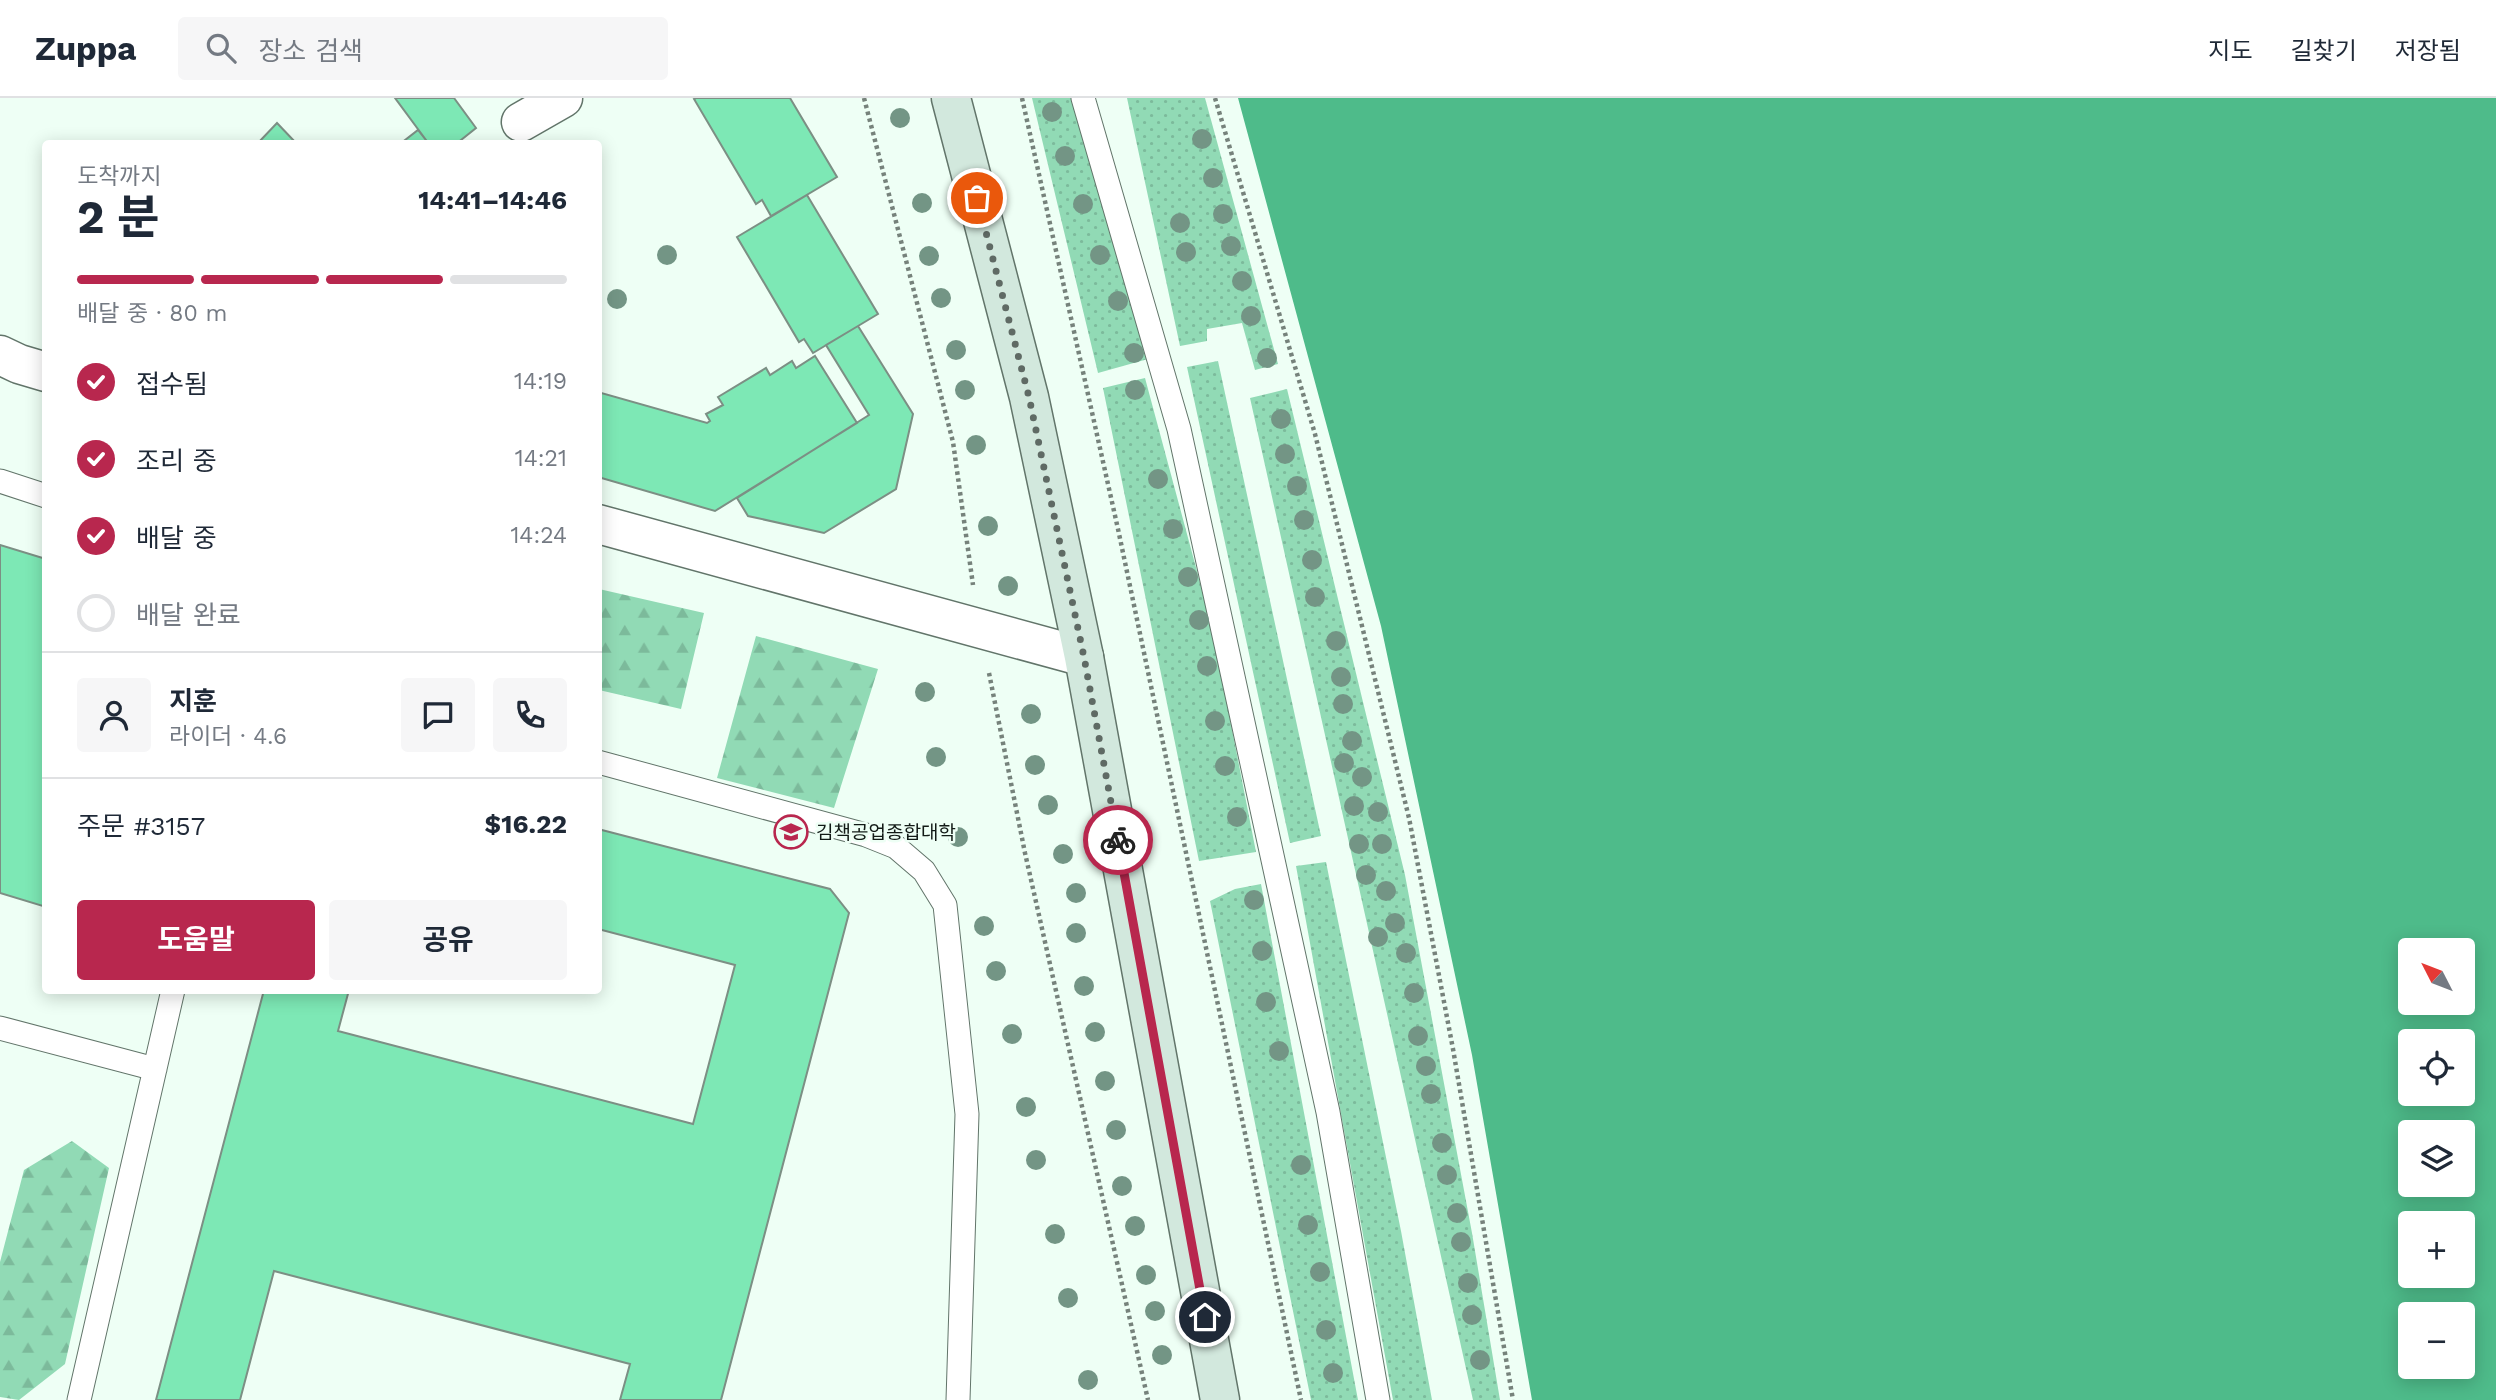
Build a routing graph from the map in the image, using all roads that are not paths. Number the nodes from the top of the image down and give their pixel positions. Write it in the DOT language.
graph roads {
  1 [pos="563,98"];
  2 [pos="951,98"];
  3 [pos="1083,98"];
  4 [pos="522,122"];
  5 [pos="0,355"];
  6 [pos="42,371"];
  7 [pos="0,481"];
  8 [pos="42,495"];
  9 [pos="602,525"];
  10 [pos="1084,657"];
  11 [pos="602,763"];
  12 [pos="172,994"];
  13 [pos="0,1028"];
  14 [pos="155,1069"];
  15 [pos="79,1400"];
  16 [pos="958,1400"];
  17 [pos="1220,1400"];
  18 [pos="1378,1400"];
  1 -- 4 [label="street"];
  2 -- 10 [label="main road"];
  3 -- 18 [label="lane"];
  5 -- 6 [label="street"];
  7 -- 8 [label="lane"];
  9 -- 10 [label="street"];
  10 -- 17 [label="main road"];
  11 -- 16 [label="lane"];
  12 -- 14 [label="lane"];
  13 -- 14 [label="lane"];
  14 -- 15 [label="lane"];
}
